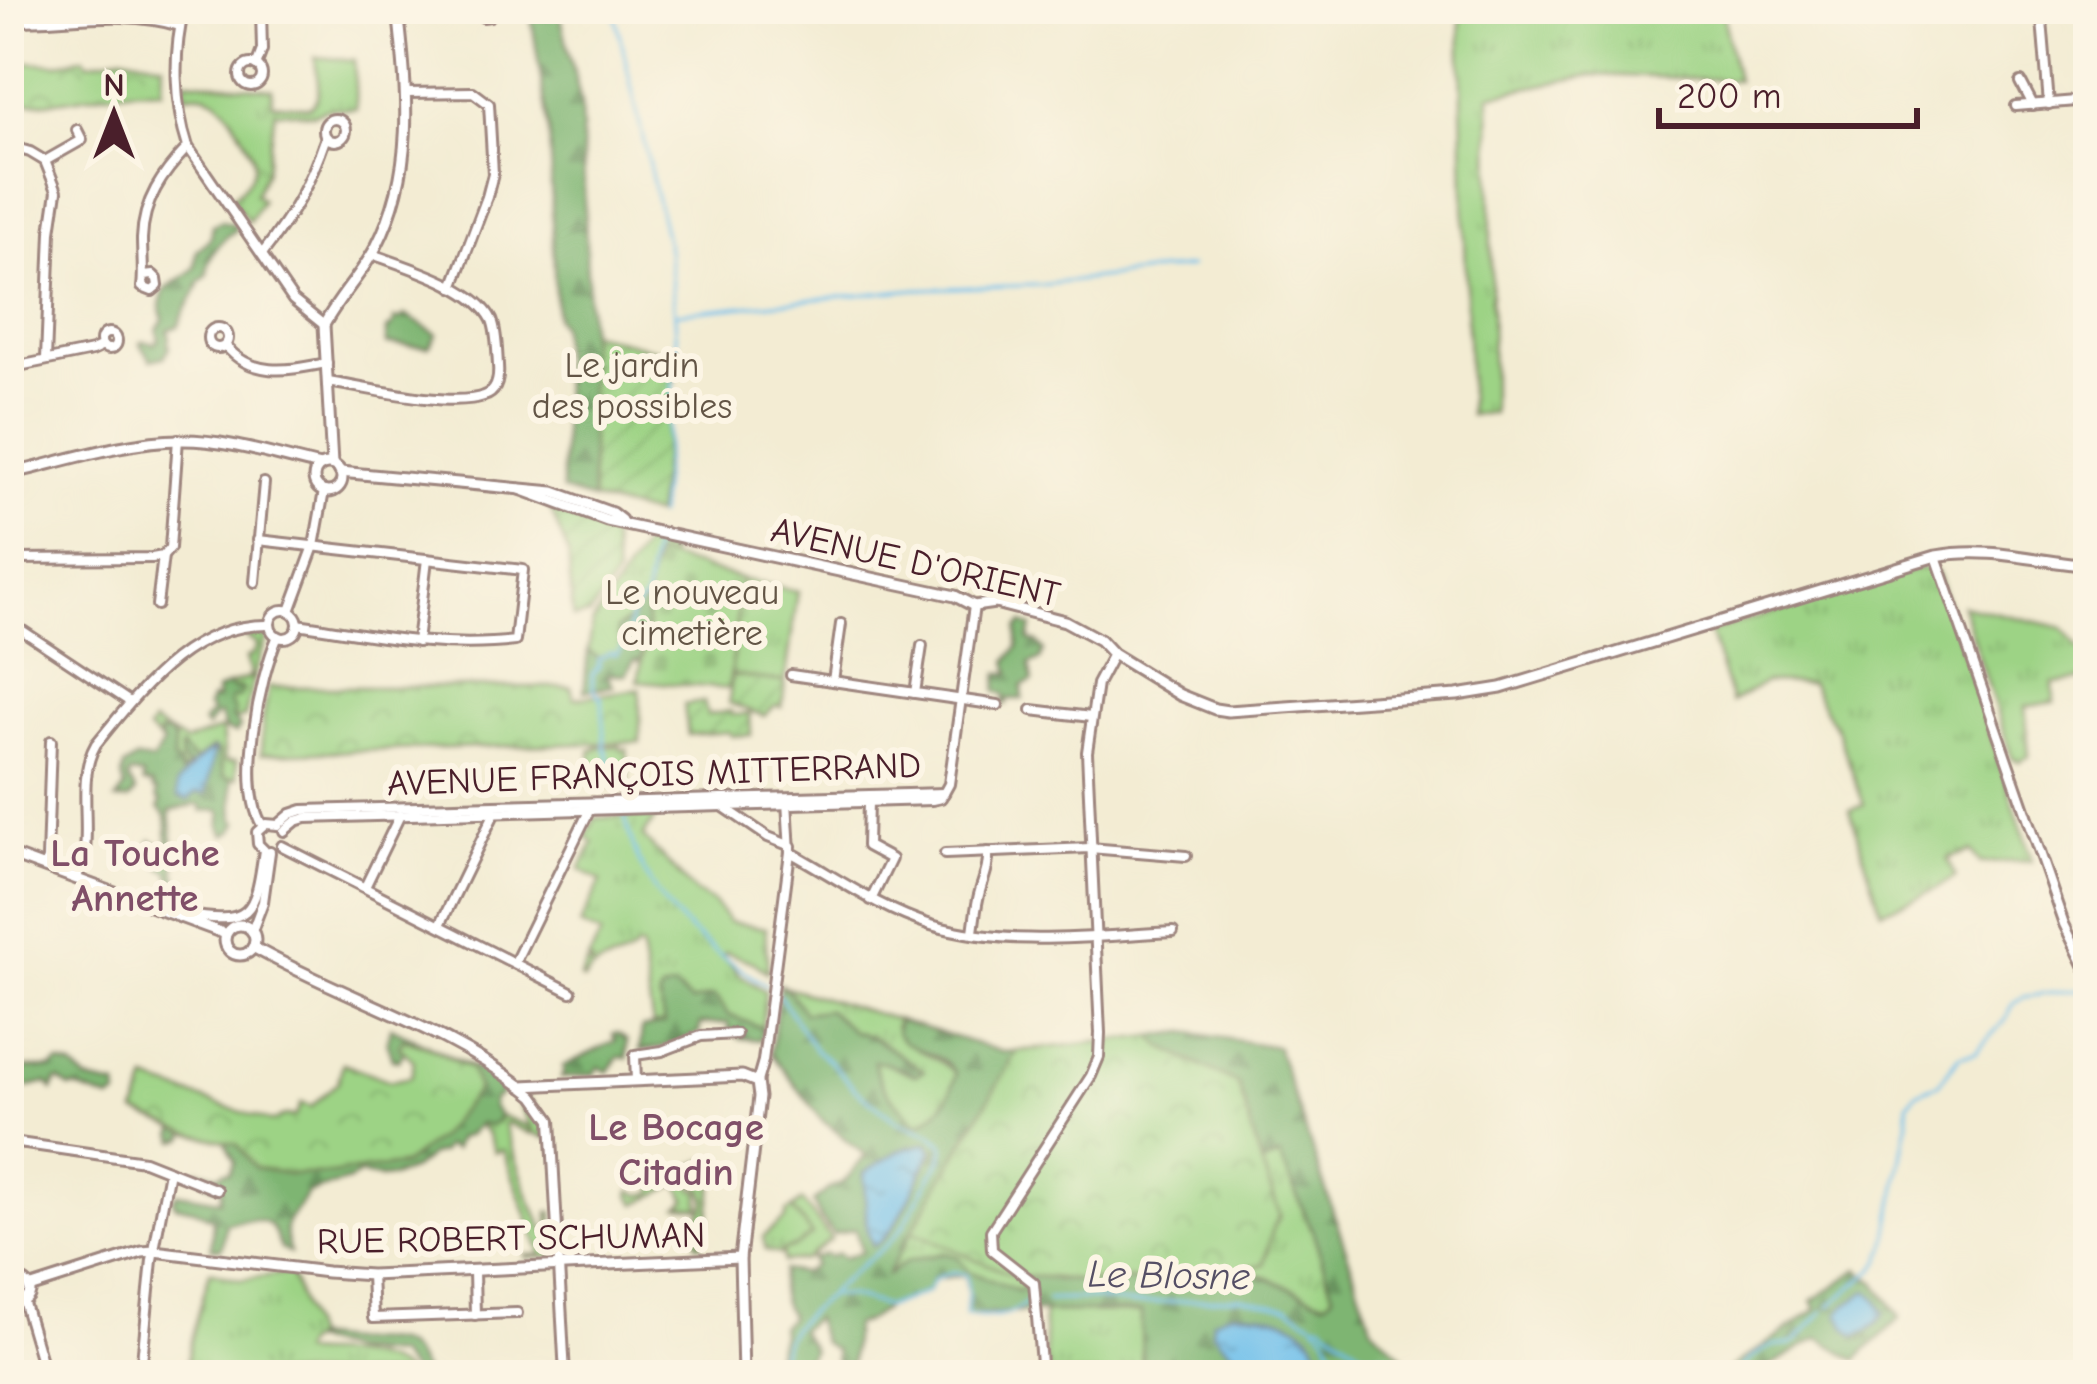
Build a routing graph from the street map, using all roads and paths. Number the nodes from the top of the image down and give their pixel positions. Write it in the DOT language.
graph roads {
  1 [pos="184,9"];
  2 [pos="261,9"];
  3 [pos="398,9"];
  4 [pos="475,9"];
  5 [pos="495,9"];
  6 [pos="2041,9"];
  7 [pos="9,21"];
  8 [pos="180,26"];
  9 [pos="256,66"];
  10 [pos="2021,82"];
  11 [pos="407,93"];
  12 [pos="2088,100"];
  13 [pos="2048,104"];
  14 [pos="2033,105"];
  15 [pos="2016,106"];
  16 [pos="77,130"];
  17 [pos="326,137"];
  18 [pos="9,146"];
  19 [pos="188,147"];
  20 [pos="45,161"];
  21 [pos="262,254"];
  22 [pos="372,254"];
  23 [pos="144,276"];
  24 [pos="453,286"];
  25 [pos="324,325"];
  26 [pos="225,345"];
  27 [pos="103,346"];
  28 [pos="46,359"];
  29 [pos="327,363"];
  30 [pos="9,368"];
  31 [pos="328,382"];
  32 [pos="178,439"];
  33 [pos="295,461"];
  34 [pos="331,468"];
  35 [pos="9,474"];
  36 [pos="367,476"];
  37 [pos="314,479"];
  38 [pos="264,483"];
  39 [pos="339,486"];
  40 [pos="324,491"];
  41 [pos="259,540"];
  42 [pos="314,547"];
  43 [pos="163,556"];
  44 [pos="1936,556"];
  45 [pos="427,559"];
  46 [pos="9,560"];
  47 [pos="2088,566"];
  48 [pos="255,582"];
  49 [pos="157,605"];
  50 [pos="974,606"];
  51 [pos="290,611"];
  52 [pos="298,624"];
  53 [pos="842,624"];
  54 [pos="14,625"];
  55 [pos="270,626"];
  56 [pos="278,636"];
  57 [pos="418,642"];
  58 [pos="922,646"];
  59 [pos="1113,654"];
  60 [pos="791,675"];
  61 [pos="833,681"];
  62 [pos="915,692"];
  63 [pos="962,699"];
  64 [pos="130,702"];
  65 [pos="998,705"];
  66 [pos="1031,710"];
  67 [pos="1091,717"];
  68 [pos="51,741"];
  69 [pos="868,797"];
  70 [pos="786,800"];
  71 [pos="719,802"];
  72 [pos="590,806"];
  73 [pos="495,808"];
  74 [pos="400,812"];
  75 [pos="262,825"];
  76 [pos="281,828"];
  77 [pos="282,846"];
  78 [pos="1090,848"];
  79 [pos="790,849"];
  80 [pos="267,851"];
  81 [pos="988,852"];
  82 [pos="9,854"];
  83 [pos="945,854"];
  84 [pos="1186,856"];
  85 [pos="44,867"];
  86 [pos="77,878"];
  87 [pos="365,887"];
  88 [pos="871,900"];
  89 [pos="174,914"];
  90 [pos="440,925"];
  91 [pos="252,931"];
  92 [pos="1173,932"];
  93 [pos="974,933"];
  94 [pos="226,934"];
  95 [pos="1095,936"];
  96 [pos="254,947"];
  97 [pos="515,963"];
  98 [pos="2088,973"];
  99 [pos="572,992"];
  100 [pos="736,1034"];
  101 [pos="636,1082"];
  102 [pos="757,1082"];
  103 [pos="521,1086"];
  104 [pos="9,1108"];
  105 [pos="169,1171"];
  106 [pos="218,1190"];
  107 [pos="154,1251"];
  108 [pos="9,1254"];
  109 [pos="740,1258"];
  110 [pos="560,1266"];
  111 [pos="474,1271"];
  112 [pos="370,1275"];
  113 [pos="17,1282"];
  114 [pos="29,1288"];
  115 [pos="10,1294"];
  116 [pos="23,1300"];
  117 [pos="517,1313"];
  118 [pos="476,1315"];
  119 [pos="45,1375"];
  120 [pos="139,1375"];
  121 [pos="565,1375"];
  122 [pos="743,1375"];
  123 [pos="1042,1375"];
  1 -- 8 [label="street"];
  2 -- 9 [label="street"];
  3 -- 11 [label="street"];
  4 -- 5 [label="street"];
  6 -- 13 [label="street"];
  7 -- 8 [label="street"];
  8 -- 19 [label="street"];
  10 -- 14 [label="street"];
  11 -- 22 [label="street"];
  11 -- 24 [label="street"];
  12 -- 13 [label="street"];
  13 -- 14 [label="street"];
  14 -- 15 [label="street"];
  16 -- 20 [label="street"];
  17 -- 21 [label="street"];
  18 -- 20 [label="street"];
  19 -- 21 [label="street"];
  19 -- 23 [label="street"];
  20 -- 28 [label="street"];
  21 -- 25 [label="street"];
  22 -- 24 [label="street"];
  22 -- 25 [label="street"];
  24 -- 31 [label="street"];
  25 -- 29 [label="street"];
  26 -- 29 [label="street"];
  27 -- 28 [label="street"];
  28 -- 30 [label="street"];
  29 -- 31 [label="street"];
  31 -- 34 [label="street"];
  32 -- 33 [label="street, AVENUE D'ORIENT"];
  32 -- 35 [label="street, AVENUE D'ORIENT"];
  32 -- 43 [label="street"];
  33 -- 34 [label="street, AVENUE D'ORIENT"];
  33 -- 37 [label="street"];
  34 -- 36 [label="street, AVENUE D'ORIENT"];
  34 -- 37 [label="street"];
  34 -- 39 [label="street"];
  36 -- 39 [label="street"];
  36 -- 50 [label="street, AVENUE D'ORIENT"];
  37 -- 40 [label="street"];
  38 -- 41 [label="street"];
  39 -- 40 [label="street"];
  40 -- 42 [label="street"];
  41 -- 42 [label="street"];
  41 -- 48 [label="street"];
  42 -- 45 [label="street"];
  42 -- 51 [label="street"];
  43 -- 46 [label="street"];
  43 -- 49 [label="street"];
  44 -- 47 [label="street, AVENUE D'ORIENT"];
  44 -- 59 [label="street, AVENUE D'ORIENT"];
  44 -- 98 [label="street"];
  45 -- 57 [label="street"];
  45 -- 57 [label="street"];
  50 -- 59 [label="street, AVENUE D'ORIENT"];
  50 -- 63 [label="street"];
  51 -- 52 [label="street"];
  51 -- 55 [label="street"];
  52 -- 56 [label="street"];
  52 -- 57 [label="street"];
  53 -- 61 [label="street"];
  54 -- 64 [label="street"];
  55 -- 56 [label="street"];
  55 -- 64 [label="street"];
  56 -- 75 [label="street"];
  58 -- 62 [label="street"];
  59 -- 67 [label="street"];
  60 -- 61 [label="street"];
  61 -- 62 [label="street"];
  62 -- 63 [label="street"];
  63 -- 65 [label="street"];
  63 -- 69 [label="street, AVENUE FRANÇOIS MITTERRAND"];
  64 -- 86 [label="street"];
  66 -- 67 [label="street"];
  67 -- 78 [label="street"];
  68 -- 85 [label="street"];
  69 -- 70 [label="street, AVENUE FRANÇOIS MITTERRAND"];
  69 -- 88 [label="street"];
  70 -- 71 [label="street, AVENUE FRANÇOIS MITTERRAND"];
  70 -- 79 [label="street"];
  71 -- 72 [label="street, AVENUE FRANÇOIS MITTERRAND"];
  71 -- 79 [label="street"];
  72 -- 73 [label="street, AVENUE FRANÇOIS MITTERRAND"];
  72 -- 97 [label="street"];
  73 -- 74 [label="street, AVENUE FRANÇOIS MITTERRAND"];
  73 -- 90 [label="street"];
  74 -- 76 [label="street, AVENUE FRANÇOIS MITTERRAND"];
  74 -- 87 [label="street"];
  75 -- 76 [label="street"];
  75 -- 80 [label="street"];
  76 -- 77 [label="street"];
  77 -- 80 [label="street"];
  77 -- 87 [label="street"];
  78 -- 81 [label="street"];
  78 -- 84 [label="street"];
  78 -- 95 [label="street"];
  79 -- 88 [label="street"];
  79 -- 102 [label="street"];
  80 -- 89 [label="street"];
  80 -- 91 [label="street"];
  81 -- 83 [label="street"];
  81 -- 93 [label="street"];
  82 -- 85 [label="street"];
  85 -- 86 [label="street"];
  86 -- 89 [label="street"];
  87 -- 90 [label="street"];
  88 -- 93 [label="street"];
  89 -- 94 [label="street"];
  90 -- 97 [label="street"];
  91 -- 94 [label="street"];
  91 -- 96 [label="street"];
  92 -- 95 [label="street"];
  93 -- 95 [label="street"];
  94 -- 96 [label="street"];
  95 -- 123 [label="street"];
  96 -- 103 [label="street"];
  97 -- 99 [label="street"];
  100 -- 101 [label="street"];
  101 -- 102 [label="street"];
  101 -- 103 [label="street"];
  102 -- 109 [label="street"];
  103 -- 110 [label="street"];
  104 -- 105 [label="street"];
  105 -- 106 [label="street"];
  105 -- 107 [label="street"];
  107 -- 112 [label="street, RUE ROBERT SCHUMAN"];
  107 -- 114 [label="street"];
  107 -- 120 [label="street"];
  108 -- 113 [label="street"];
  109 -- 110 [label="street, RUE ROBERT SCHUMAN"];
  109 -- 122 [label="street"];
  110 -- 111 [label="street, RUE ROBERT SCHUMAN"];
  110 -- 121 [label="street"];
  111 -- 112 [label="street, RUE ROBERT SCHUMAN"];
  111 -- 118 [label="street"];
  112 -- 118 [label="street"];
  113 -- 114 [label="street"];
  113 -- 115 [label="street"];
  114 -- 116 [label="street"];
  115 -- 116 [label="street"];
  116 -- 119 [label="street"];
  117 -- 118 [label="street"];
}
